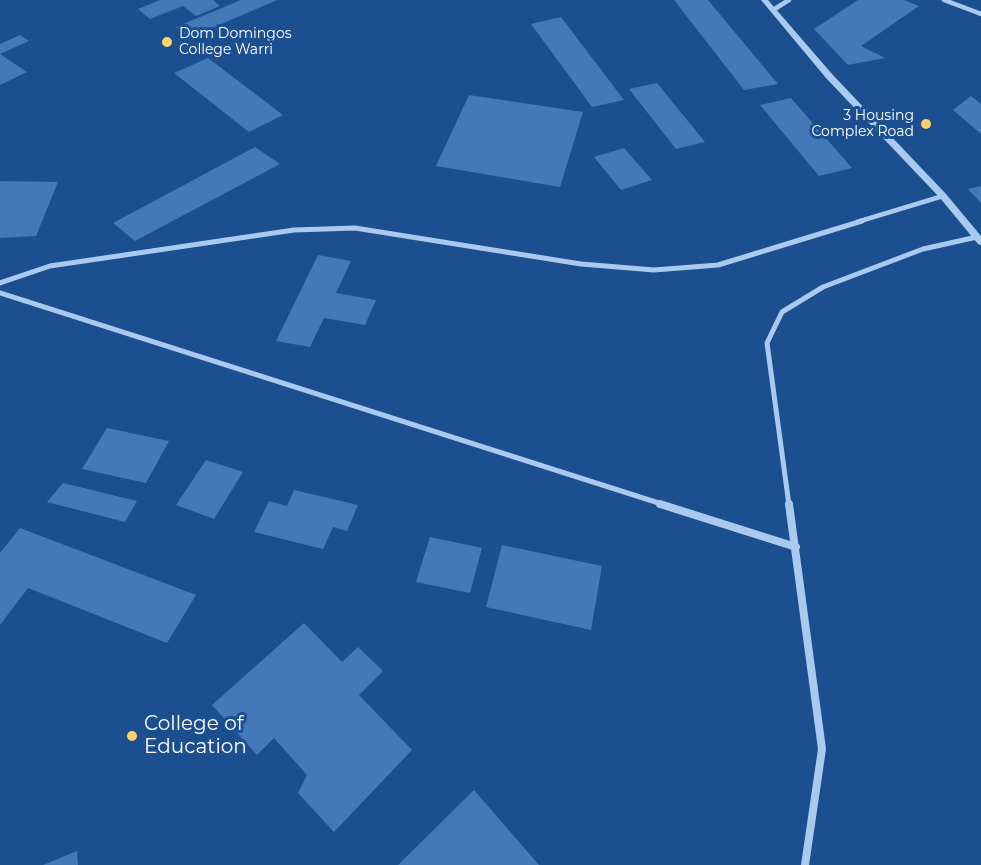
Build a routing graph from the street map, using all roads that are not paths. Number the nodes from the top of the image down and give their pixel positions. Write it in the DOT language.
graph roads {
  1 [pos="764,0"];
  2 [pos="789,0"];
  3 [pos="944,0"];
  4 [pos="773,10"];
  5 [pos="981,14"];
  6 [pos="943,196"];
  7 [pos="979,239"];
  8 [pos="0,283"];
  9 [pos="0,293"];
  10 [pos="796,547"];
  11 [pos="805,865"];
  1 -- 4 [label="street"];
  2 -- 4 [label="street"];
  3 -- 5 [label="street"];
  4 -- 6 [label="street"];
  6 -- 7 [label="street"];
  6 -- 8 [label="street"];
  7 -- 10 [label="street"];
  9 -- 10 [label="street"];
  10 -- 11 [label="street"];
}
